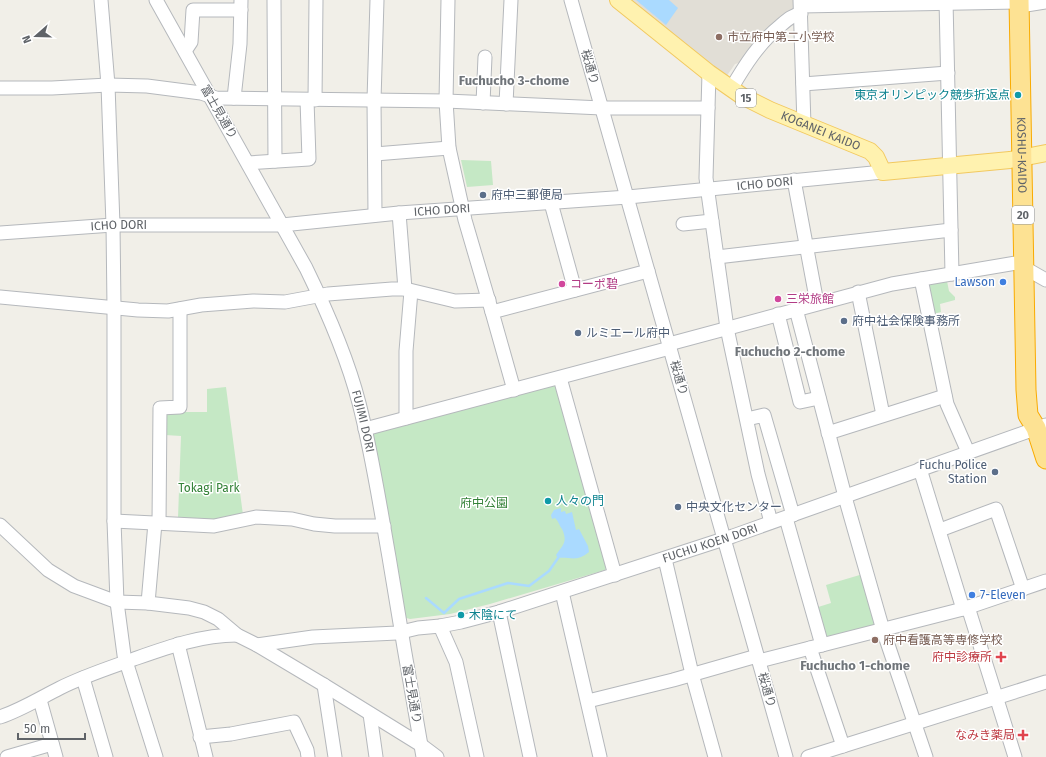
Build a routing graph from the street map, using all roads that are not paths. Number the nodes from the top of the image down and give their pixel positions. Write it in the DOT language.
graph roads {
  1 [pos="101,0"];
  2 [pos="156,0"];
  3 [pos="274,0"];
  4 [pos="316,0"];
  5 [pos="377,0"];
  6 [pos="448,0"];
  7 [pos="511,0"];
  8 [pos="571,0"];
  9 [pos="618,0"];
  10 [pos="869,2"];
  11 [pos="946,2"];
  12 [pos="1027,2"];
  13 [pos="241,5"];
  14 [pos="801,7"];
  15 [pos="185,51"];
  16 [pos="485,57"];
  17 [pos="709,73"];
  18 [pos="948,74"];
  19 [pos="803,84"];
  20 [pos="108,85"];
  21 [pos="0,88"];
  22 [pos="731,89"];
  23 [pos="210,96"];
  24 [pos="234,98"];
  25 [pos="276,99"];
  26 [pos="311,100"];
  27 [pos="374,100"];
  28 [pos="446,101"];
  29 [pos="483,103"];
  30 [pos="506,104"];
  31 [pos="602,108"];
  32 [pos="708,108"];
  33 [pos="804,125"];
  34 [pos="449,148"];
  35 [pos="375,154"];
  36 [pos="1033,156"];
  37 [pos="275,161"];
  38 [pos="248,163"];
  39 [pos="950,166"];
  40 [pos="883,172"];
  41 [pos="794,180"];
  42 [pos="707,189"];
  43 [pos="628,197"];
  44 [pos="550,203"];
  45 [pos="463,208"];
  46 [pos="400,213"];
  47 [pos="375,215"];
  48 [pos="712,221"];
  49 [pos="683,224"];
  50 [pos="113,225"];
  51 [pos="282,225"];
  52 [pos="951,230"];
  53 [pos="0,232"];
  54 [pos="807,246"];
  55 [pos="717,256"];
  56 [pos="648,272"];
  57 [pos="1034,273"];
  58 [pos="952,274"];
  59 [pos="921,279"];
  60 [pos="408,290"];
  61 [pos="576,290"];
  62 [pos="858,292"];
  63 [pos="320,296"];
  64 [pos="0,297"];
  65 [pos="817,303"];
  66 [pos="490,306"];
  67 [pos="114,307"];
  68 [pos="180,309"];
  69 [pos="796,309"];
  70 [pos="778,314"];
  71 [pos="727,328"];
  72 [pos="669,346"];
  73 [pos="560,378"];
  74 [pos="514,390"];
  75 [pos="945,396"];
  76 [pos="819,398"];
  77 [pos="883,415"];
  78 [pos="406,418"];
  79 [pos="747,419"];
  80 [pos="1041,426"];
  81 [pos="365,429"];
  82 [pos="828,432"];
  83 [pos="968,452"];
  84 [pos="1046,459"];
  85 [pos="920,470"];
  86 [pos="846,496"];
  87 [pos="789,516"];
  88 [pos="114,521"];
  89 [pos="771,522"];
  90 [pos="157,523"];
  91 [pos="0,525"];
  92 [pos="384,526"];
  93 [pos="940,530"];
  94 [pos="724,539"];
  95 [pos="665,559"];
  96 [pos="615,575"];
  97 [pos="1046,581"];
  98 [pos="1023,589"];
  99 [pos="562,592"];
  100 [pos="117,602"];
  101 [pos="148,602"];
  102 [pos="965,608"];
  103 [pos="499,612"];
  104 [pos="440,626"];
  105 [pos="883,630"];
  106 [pos="402,631"];
  107 [pos="237,635"];
  108 [pos="178,644"];
  109 [pos="257,645"];
  110 [pos="816,646"];
  111 [pos="758,659"];
  112 [pos="127,661"];
  113 [pos="692,674"];
  114 [pos="83,678"];
  115 [pos="1046,682"];
  116 [pos="324,685"];
  117 [pos="996,698"];
  118 [pos="40,700"];
  119 [pos="588,701"];
  120 [pos="370,714"];
  121 [pos="0,717"];
  122 [pos="915,723"];
  123 [pos="200,737"];
  124 [pos="843,746"];
  125 [pos="54,751"];
  126 [pos="422,751"];
  127 [pos="7,757"];
  128 [pos="106,757"];
  129 [pos="156,757"];
  130 [pos="206,757"];
  131 [pos="308,757"];
  132 [pos="335,757"];
  133 [pos="376,757"];
  134 [pos="437,757"];
  135 [pos="478,757"];
  136 [pos="530,757"];
  137 [pos="600,757"];
  138 [pos="715,757"];
  139 [pos="786,757"];
  140 [pos="808,757"];
  141 [pos="926,757"];
  142 [pos="1015,757"];
  1 -- 20 [label="street"];
  2 -- 15 [label="street, 富士見通り"];
  3 -- 25 [label="street"];
  4 -- 26 [label="street"];
  5 -- 27 [label="street"];
  6 -- 28 [label="street"];
  7 -- 30 [label="street"];
  8 -- 31 [label="street, 桜通り"];
  9 -- 17 [label="main road, KOGANEI KAIDO / 15"];
  10 -- 11 [label="street"];
  10 -- 14 [label="street"];
  11 -- 12 [label="street"];
  11 -- 18 [label="street"];
  12 -- 36 [label="highway, KOSHU-KAIDO / 20"];
  13 -- 15 [label="street"];
  13 -- 24 [label="street"];
  14 -- 19 [label="street"];
  14 -- 22 [label="street"];
  15 -- 23 [label="street, 富士見通り"];
  16 -- 29 [label="street"];
  17 -- 22 [label="main road, KOGANEI KAIDO / 15"];
  17 -- 32 [label="street"];
  18 -- 19 [label="street"];
  18 -- 39 [label="street"];
  19 -- 33 [label="street"];
  20 -- 21 [label="street"];
  20 -- 23 [label="street"];
  20 -- 50 [label="street"];
  22 -- 33 [label="main road, KOGANEI KAIDO / 15"];
  23 -- 24 [label="street"];
  23 -- 38 [label="street, 富士見通り"];
  24 -- 25 [label="street"];
  25 -- 26 [label="street"];
  25 -- 37 [label="street"];
  26 -- 27 [label="street"];
  26 -- 37 [label="street"];
  27 -- 28 [label="street"];
  27 -- 35 [label="street"];
  28 -- 29 [label="street"];
  28 -- 34 [label="street"];
  29 -- 30 [label="street"];
  30 -- 31 [label="street"];
  31 -- 32 [label="street"];
  31 -- 43 [label="street, 桜通り"];
  32 -- 42 [label="street"];
  33 -- 40 [label="main road, KOGANEI KAIDO / 15"];
  34 -- 35 [label="street"];
  34 -- 45 [label="street"];
  35 -- 47 [label="street"];
  36 -- 39 [label="main road"];
  36 -- 57 [label="highway, KOSHU-KAIDO / 20"];
  37 -- 38 [label="street"];
  38 -- 51 [label="street, 富士見通り"];
  39 -- 40 [label="main road"];
  39 -- 52 [label="street"];
  40 -- 41 [label="street, ICHO DORI"];
  41 -- 42 [label="street, ICHO DORI"];
  41 -- 54 [label="street"];
  42 -- 43 [label="street, ICHO DORI"];
  42 -- 48 [label="street"];
  43 -- 44 [label="street, ICHO DORI"];
  43 -- 56 [label="street, 桜通り"];
  44 -- 45 [label="street, ICHO DORI"];
  44 -- 61 [label="street"];
  45 -- 46 [label="street, ICHO DORI"];
  45 -- 66 [label="street"];
  46 -- 47 [label="street, ICHO DORI"];
  46 -- 60 [label="street"];
  47 -- 51 [label="street, ICHO DORI"];
  48 -- 49 [label="street"];
  48 -- 55 [label="street"];
  50 -- 51 [label="street, ICHO DORI"];
  50 -- 53 [label="street, ICHO DORI"];
  50 -- 67 [label="street"];
  51 -- 63 [label="street, FUJIMI DORI"];
  52 -- 54 [label="street"];
  52 -- 58 [label="street"];
  54 -- 55 [label="street"];
  54 -- 65 [label="street"];
  55 -- 71 [label="street"];
  56 -- 61 [label="street"];
  56 -- 72 [label="street, 桜通り"];
  57 -- 58 [label="street"];
  57 -- 80 [label="highway, KOSHU-KAIDO / 20"];
  58 -- 59 [label="street"];
  59 -- 62 [label="street"];
  59 -- 75 [label="street"];
  60 -- 63 [label="street"];
  60 -- 66 [label="street"];
  60 -- 78 [label="street"];
  61 -- 66 [label="street"];
  62 -- 65 [label="street"];
  62 -- 77 [label="street"];
  63 -- 68 [label="street"];
  63 -- 81 [label="street, FUJIMI DORI"];
  64 -- 67 [label="street"];
  65 -- 69 [label="street"];
  66 -- 74 [label="street"];
  67 -- 68 [label="street"];
  67 -- 88 [label="street"];
  68 -- 90 [label="street"];
  69 -- 70 [label="street"];
  69 -- 76 [label="street"];
  70 -- 71 [label="street"];
  70 -- 76 [label="street"];
  71 -- 72 [label="street"];
  71 -- 79 [label="street"];
  72 -- 73 [label="street"];
  72 -- 94 [label="street, 桜通り"];
  73 -- 74 [label="street"];
  73 -- 96 [label="street"];
  74 -- 78 [label="street"];
  75 -- 77 [label="street"];
  75 -- 83 [label="street"];
  76 -- 82 [label="street"];
  77 -- 82 [label="street"];
  78 -- 81 [label="street"];
  79 -- 87 [label="street"];
  79 -- 89 [label="street"];
  80 -- 83 [label="street, FUCHU KOEN DORI"];
  80 -- 84 [label="highway, KOSHU-KAIDO / 20"];
  81 -- 92 [label="street, FUJIMI DORI"];
  82 -- 86 [label="street"];
  83 -- 85 [label="street, FUCHU KOEN DORI"];
  85 -- 86 [label="street, FUCHU KOEN DORI"];
  85 -- 93 [label="street"];
  86 -- 87 [label="street, FUCHU KOEN DORI"];
  86 -- 105 [label="street"];
  87 -- 89 [label="street, FUCHU KOEN DORI"];
  87 -- 110 [label="street"];
  88 -- 90 [label="street"];
  88 -- 100 [label="street"];
  89 -- 94 [label="street, FUCHU KOEN DORI"];
  90 -- 92 [label="street"];
  90 -- 101 [label="street"];
  91 -- 100 [label="street"];
  92 -- 106 [label="street, FUJIMI DORI"];
  93 -- 98 [label="street"];
  93 -- 102 [label="street"];
  94 -- 95 [label="street, FUCHU KOEN DORI"];
  94 -- 111 [label="street, 桜通り"];
  95 -- 96 [label="street, FUCHU KOEN DORI"];
  95 -- 113 [label="street"];
  96 -- 99 [label="street, FUCHU KOEN DORI"];
  97 -- 98 [label="street"];
  98 -- 102 [label="street"];
  99 -- 103 [label="street, FUCHU KOEN DORI"];
  99 -- 119 [label="street"];
  100 -- 101 [label="street"];
  100 -- 112 [label="street"];
  101 -- 107 [label="street"];
  102 -- 105 [label="street"];
  102 -- 117 [label="street"];
  103 -- 104 [label="street, FUCHU KOEN DORI"];
  103 -- 136 [label="street"];
  104 -- 106 [label="street, FUCHU KOEN DORI"];
  104 -- 135 [label="street"];
  105 -- 110 [label="street"];
  105 -- 122 [label="street"];
  106 -- 109 [label="street, FUCHU KOEN DORI"];
  106 -- 126 [label="street, 富士見通り"];
  107 -- 108 [label="street"];
  107 -- 109 [label="street"];
  108 -- 112 [label="street"];
  108 -- 123 [label="street"];
  109 -- 116 [label="street"];
  110 -- 111 [label="street"];
  110 -- 124 [label="street"];
  111 -- 113 [label="street"];
  111 -- 139 [label="street, 桜通り"];
  112 -- 114 [label="street"];
  112 -- 129 [label="street"];
  113 -- 119 [label="street"];
  113 -- 138 [label="street"];
  114 -- 118 [label="street"];
  114 -- 128 [label="street"];
  115 -- 117 [label="street"];
  116 -- 120 [label="street"];
  116 -- 132 [label="street"];
  117 -- 122 [label="street"];
  117 -- 142 [label="street"];
  118 -- 121 [label="street"];
  118 -- 125 [label="street"];
  119 -- 137 [label="street"];
  120 -- 126 [label="street"];
  120 -- 133 [label="street"];
  122 -- 124 [label="street"];
  122 -- 141 [label="street"];
  123 -- 130 [label="street"];
  123 -- 131 [label="street"];
  124 -- 140 [label="street"];
  125 -- 127 [label="street"];
  126 -- 134 [label="street"];
}
